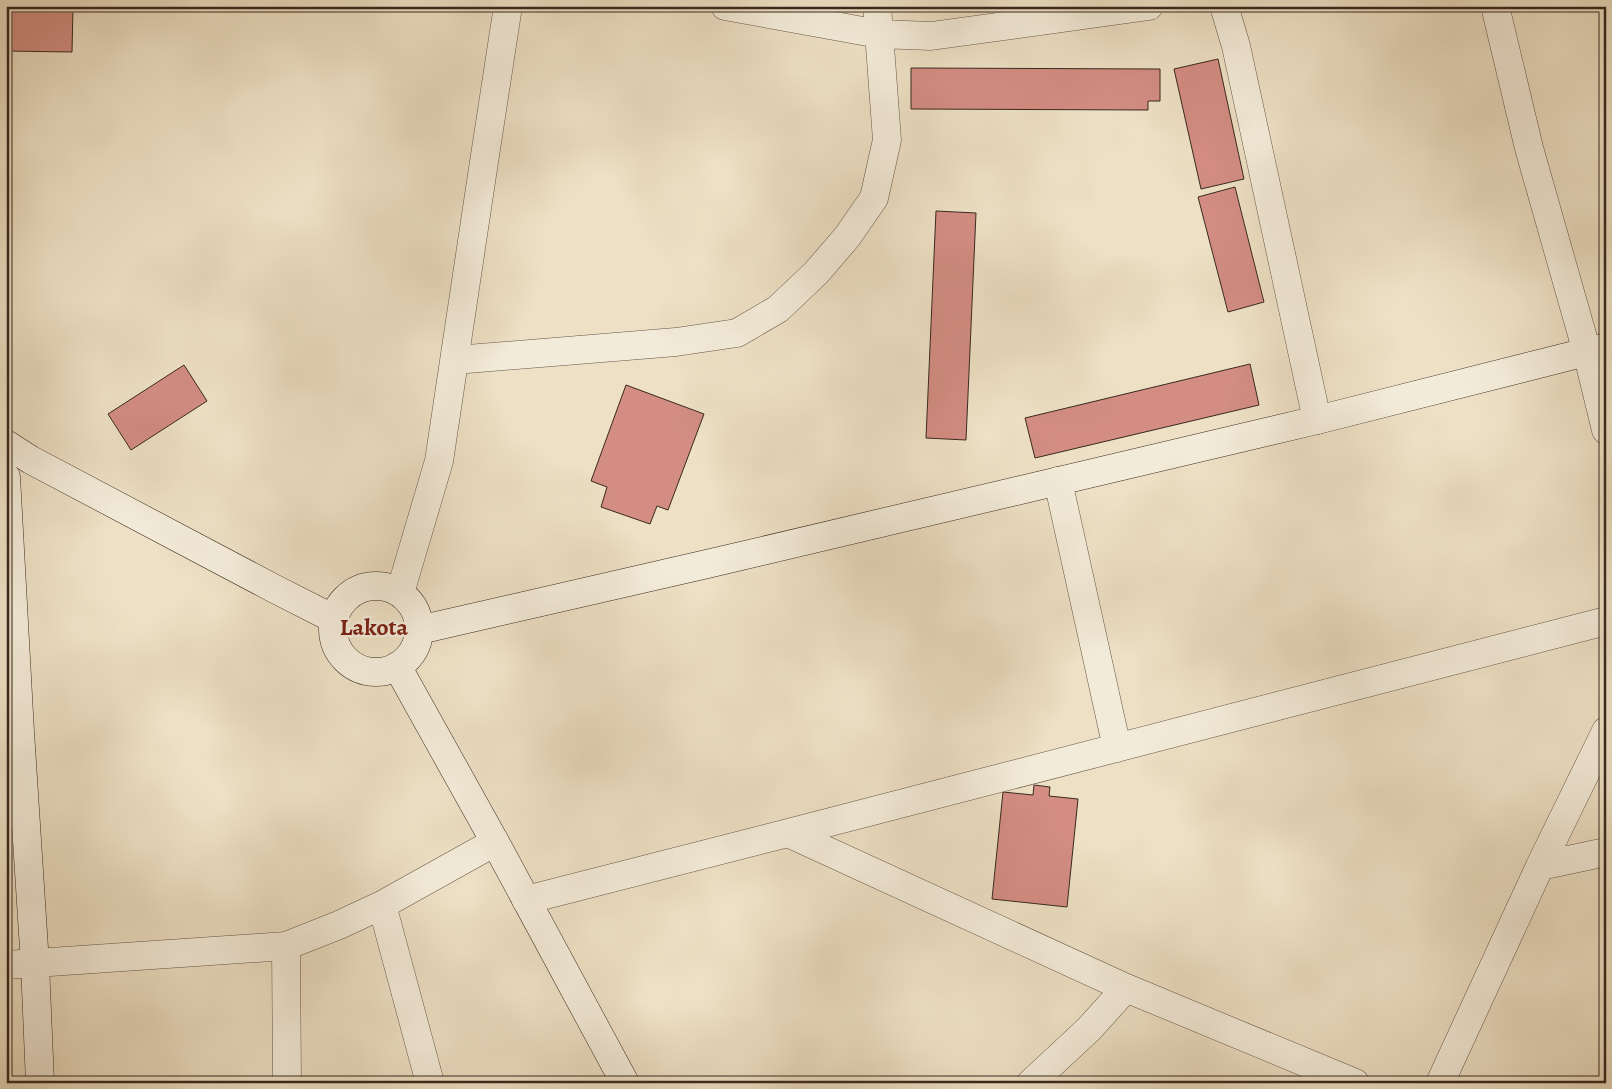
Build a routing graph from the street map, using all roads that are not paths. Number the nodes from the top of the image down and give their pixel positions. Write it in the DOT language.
graph roads {
  1 [pos="508,6"];
  2 [pos="725,6"];
  3 [pos="876,6"];
  4 [pos="1149,6"];
  5 [pos="1224,6"];
  6 [pos="1495,6"];
  7 [pos="879,34"];
  8 [pos="1596,350"];
  9 [pos="455,360"];
  10 [pos="1317,420"];
  11 [pos="1606,430"];
  12 [pos="6,444"];
  13 [pos="6,477"];
  14 [pos="1058,481"];
  15 [pos="400,593"];
  16 [pos="334,618"];
  17 [pos="1606,621"];
  18 [pos="419,630"];
  19 [pos="398,666"];
  20 [pos="1606,731"];
  21 [pos="13,732"];
  22 [pos="1117,748"];
  23 [pos="788,833"];
  24 [pos="495,842"];
  25 [pos="1606,852"];
  26 [pos="1540,866"];
  27 [pos="526,900"];
  28 [pos="382,905"];
  29 [pos="286,946"];
  30 [pos="35,964"];
  31 [pos="6,965"];
  32 [pos="1126,988"];
  33 [pos="40,1083"];
  34 [pos="287,1083"];
  35 [pos="430,1083"];
  36 [pos="624,1083"];
  37 [pos="1031,1083"];
  38 [pos="1355,1083"];
  39 [pos="1440,1083"];
  1 -- 9 [label="street"];
  2 -- 7 [label="street"];
  3 -- 7 [label="street"];
  4 -- 7 [label="street"];
  5 -- 10 [label="street"];
  6 -- 8 [label="street"];
  7 -- 9 [label="street"];
  8 -- 10 [label="street"];
  8 -- 11 [label="street"];
  9 -- 15 [label="street"];
  10 -- 14 [label="street"];
  12 -- 16 [label="street"];
  13 -- 21 [label="street"];
  14 -- 18 [label="street"];
  14 -- 22 [label="street"];
  15 -- 16 [label="street"];
  15 -- 18 [label="street"];
  16 -- 19 [label="street"];
  17 -- 22 [label="street"];
  18 -- 19 [label="street"];
  19 -- 24 [label="street"];
  20 -- 26 [label="street"];
  21 -- 30 [label="street"];
  22 -- 23 [label="street"];
  23 -- 27 [label="street"];
  23 -- 32 [label="street"];
  24 -- 27 [label="street"];
  24 -- 28 [label="street"];
  25 -- 26 [label="street"];
  26 -- 39 [label="street"];
  27 -- 36 [label="street"];
  28 -- 29 [label="street"];
  28 -- 35 [label="street"];
  29 -- 30 [label="street"];
  29 -- 34 [label="street"];
  30 -- 31 [label="street"];
  30 -- 33 [label="street"];
  32 -- 37 [label="street"];
  32 -- 38 [label="street"];
}
